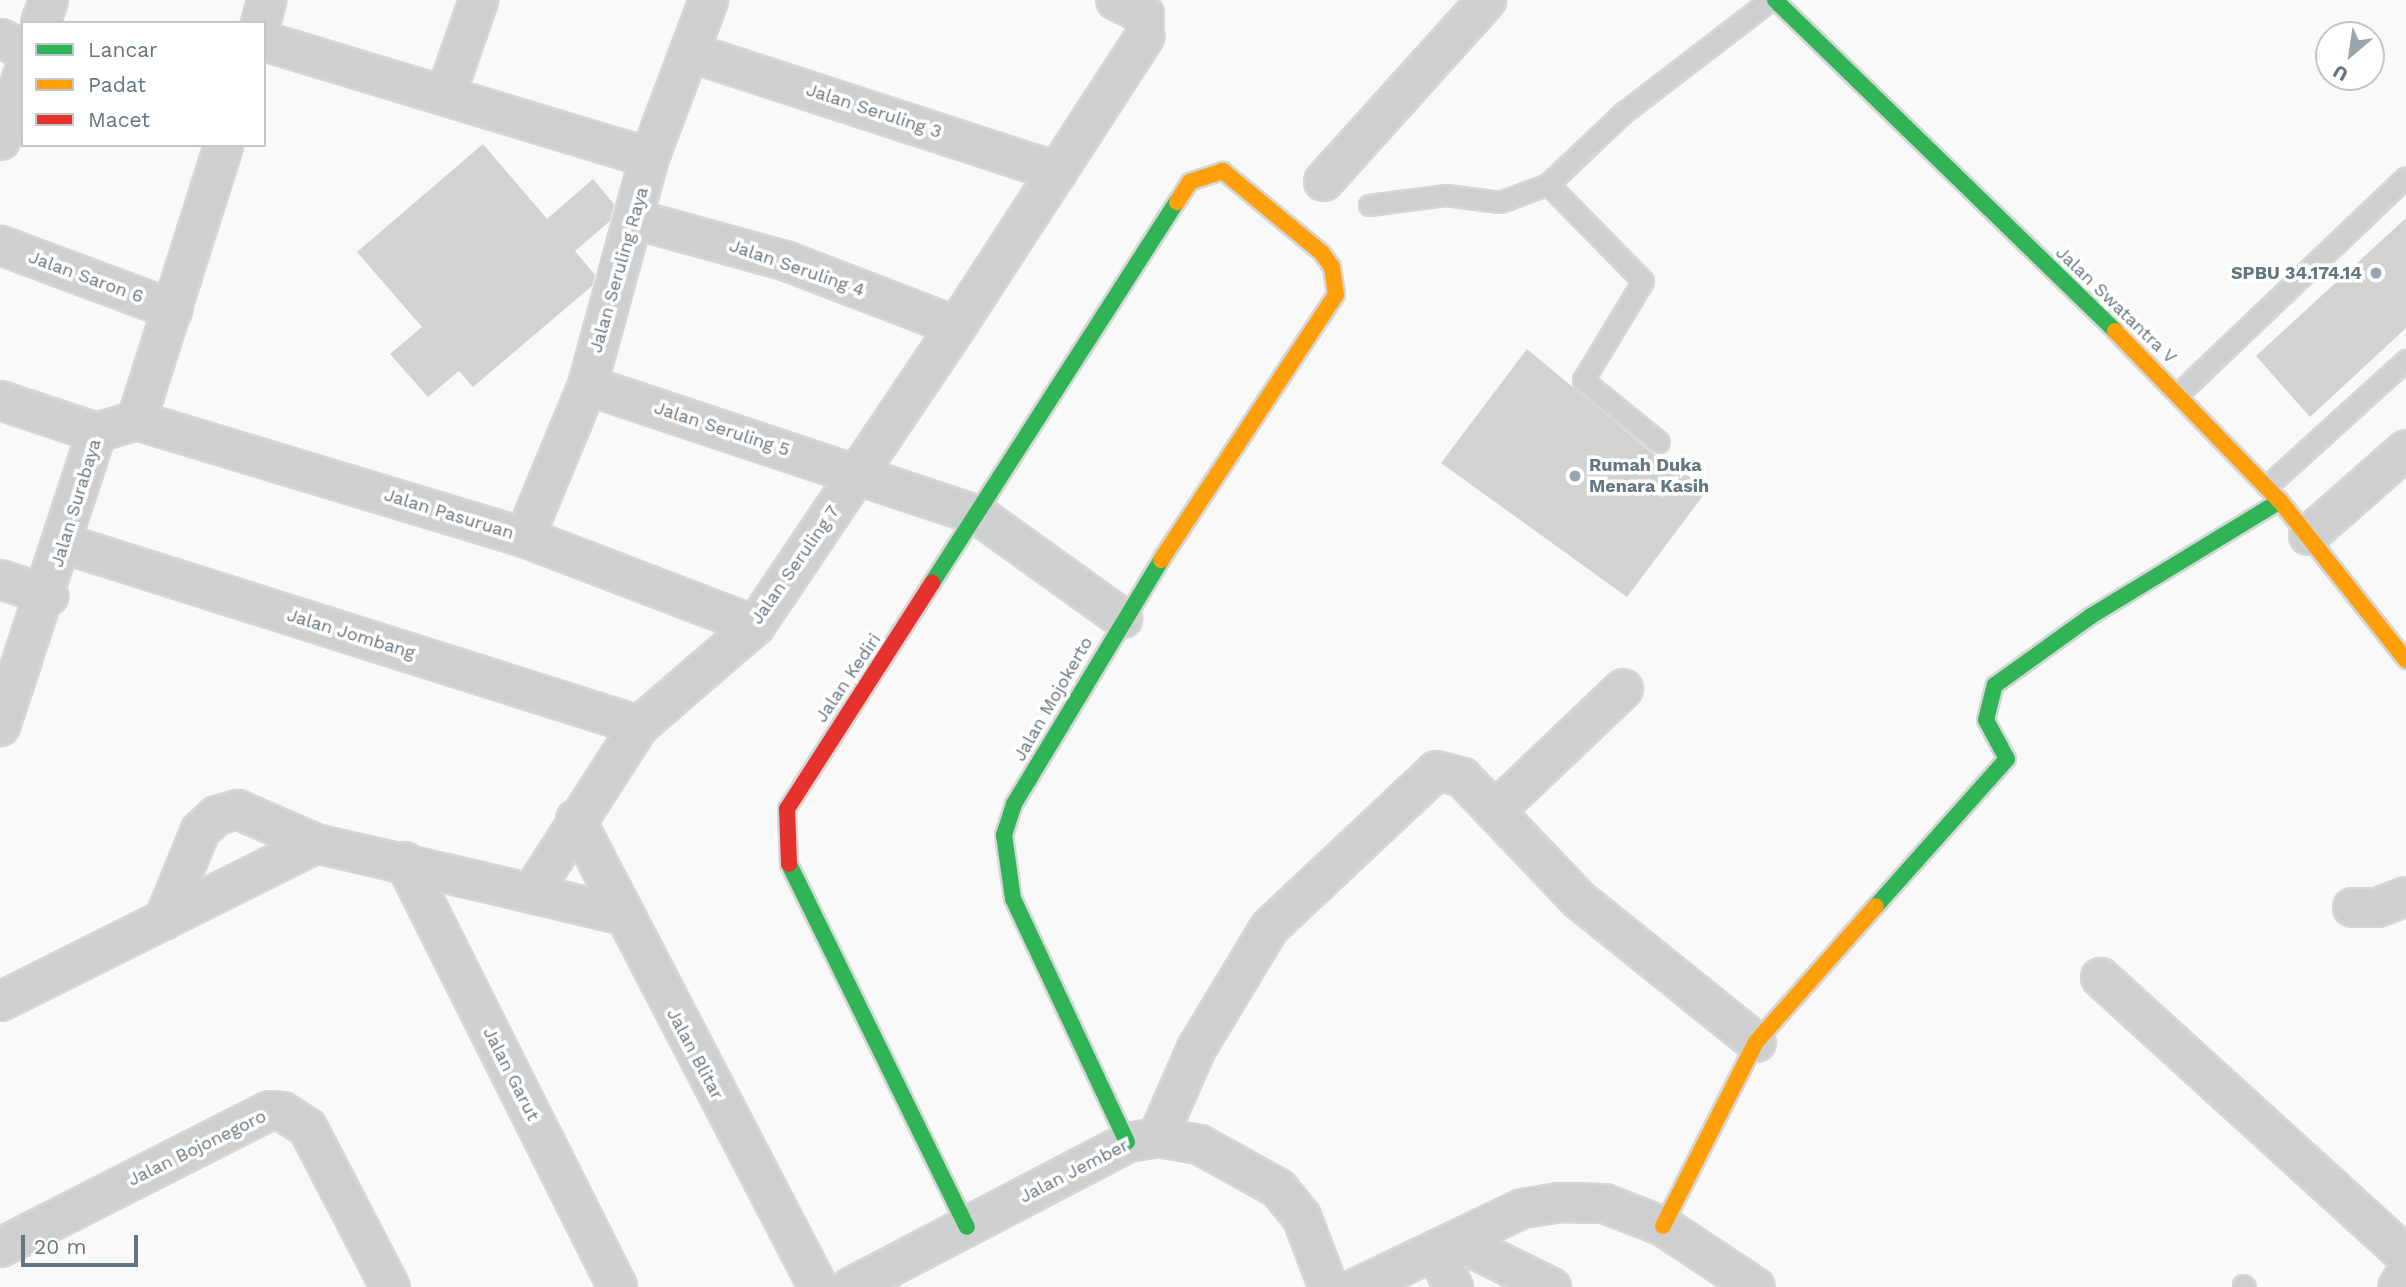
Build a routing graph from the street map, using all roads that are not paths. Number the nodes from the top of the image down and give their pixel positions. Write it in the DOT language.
graph roads {
  1 [pos="48,0"];
  2 [pos="266,0"];
  3 [pos="478,0"];
  4 [pos="708,0"];
  5 [pos="1486,0"];
  6 [pos="1773,0"];
  7 [pos="1125,3"];
  8 [pos="41,21"];
  9 [pos="261,21"];
  10 [pos="0,38"];
  11 [pos="266,42"];
  12 [pos="21,48"];
  13 [pos="690,52"];
  14 [pos="21,79"];
  15 [pos="445,95"];
  16 [pos="0,140"];
  17 [pos="222,147"];
  18 [pos="649,157"];
  19 [pos="1057,171"];
  20 [pos="2406,177"];
  21 [pos="1323,181"];
  22 [pos="1190,182"];
  23 [pos="1548,184"];
  24 [pos="1369,205"];
  25 [pos="635,219"];
  26 [pos="0,245"];
  27 [pos="172,309"];
  28 [pos="956,326"];
  29 [pos="2406,360"];
  30 [pos="587,385"];
  31 [pos="2179,393"];
  32 [pos="0,400"];
  33 [pos="136,420"];
  34 [pos="96,432"];
  35 [pos="1659,442"];
  36 [pos="2406,449"];
  37 [pos="857,474"];
  38 [pos="2273,493"];
  39 [pos="980,516"];
  40 [pos="2308,535"];
  41 [pos="524,537"];
  42 [pos="63,543"];
  43 [pos="0,579"];
  44 [pos="48,594"];
  45 [pos="1122,618"];
  46 [pos="755,625"];
  47 [pos="2406,660"];
  48 [pos="1623,688"];
  49 [pos="639,725"];
  50 [pos="0,726"];
  51 [pos="1494,811"];
  52 [pos="575,819"];
  53 [pos="315,843"];
  54 [pos="404,861"];
  55 [pos="531,893"];
  56 [pos="2406,896"];
  57 [pos="2352,907"];
  58 [pos="623,915"];
  59 [pos="163,919"];
  60 [pos="2100,977"];
  61 [pos="0,1000"];
  62 [pos="1756,1042"];
  63 [pos="1142,1139"];
  64 [pos="1663,1226"];
  65 [pos="967,1227"];
  66 [pos="1446,1246"];
  67 [pos="0,1247"];
  68 [pos="2406,1255"];
  69 [pos="2406,1272"];
  70 [pos="384,1285"];
  71 [pos="617,1287"];
  72 [pos="818,1287"];
  73 [pos="850,1287"];
  74 [pos="1328,1287"];
  75 [pos="1357,1287"];
  76 [pos="1453,1287"];
  77 [pos="1552,1287"];
  78 [pos="1755,1287"];
  79 [pos="2397,1287"];
  1 -- 8 [label="street"];
  2 -- 9 [label="street"];
  3 -- 15 [label="street"];
  4 -- 13 [label="street, Jalan Seruling Raya"];
  5 -- 21 [label="street"];
  6 -- 23 [label="lane"];
  6 -- 31 [label="street, Jalan Swatantra V"];
  7 -- 19 [label="street, Jalan Seruling 7"];
  10 -- 12 [label="street"];
  11 -- 15 [label="street"];
  13 -- 18 [label="street, Jalan Seruling Raya"];
  13 -- 19 [label="street, Jalan Seruling 3"];
  14 -- 16 [label="street"];
  15 -- 18 [label="street"];
  17 -- 27 [label="street"];
  18 -- 25 [label="street, Jalan Seruling Raya"];
  19 -- 28 [label="street, Jalan Seruling 7"];
  20 -- 31 [label="lane"];
  22 -- 39 [label="street, Jalan Kediri"];
  22 -- 45 [label="street, Jalan Mojokerto"];
  23 -- 24 [label="lane"];
  23 -- 35 [label="lane"];
  25 -- 28 [label="street, Jalan Seruling 4"];
  25 -- 30 [label="street, Jalan Seruling Raya"];
  26 -- 27 [label="street, Jalan Saron 6"];
  27 -- 33 [label="street"];
  28 -- 37 [label="street, Jalan Seruling 7"];
  29 -- 38 [label="lane"];
  30 -- 37 [label="street, Jalan Seruling 5"];
  30 -- 41 [label="street, Jalan Seruling Raya"];
  31 -- 38 [label="street, Jalan Swatantra V"];
  32 -- 34 [label="street"];
  33 -- 34 [label="street, Jalan Surabaya"];
  33 -- 41 [label="street, Jalan Pasuruan"];
  34 -- 42 [label="street, Jalan Surabaya"];
  36 -- 40 [label="street"];
  37 -- 39 [label="street, Jalan Seruling 5"];
  37 -- 46 [label="street, Jalan Seruling 7"];
  38 -- 40 [label="street, Jalan Swatantra V"];
  38 -- 62 [label="street"];
  39 -- 45 [label="street, Jalan Seruling 5"];
  39 -- 65 [label="street, Jalan Kediri"];
  40 -- 47 [label="street, Jalan Swatantra V"];
  41 -- 46 [label="street, Jalan Pasuruan"];
  42 -- 44 [label="street, Jalan Surabaya"];
  42 -- 49 [label="street, Jalan Jombang"];
  43 -- 44 [label="street"];
  44 -- 50 [label="street, Jalan Surabaya"];
  45 -- 63 [label="street, Jalan Mojokerto"];
  46 -- 49 [label="street, Jalan Seruling 7"];
  48 -- 51 [label="street"];
  49 -- 52 [label="street, Jalan Seruling 7"];
  51 -- 62 [label="street"];
  51 -- 63 [label="street"];
  52 -- 55 [label="street, Jalan Seruling 7"];
  52 -- 58 [label="street, Jalan Blitar"];
  53 -- 54 [label="street"];
  53 -- 59 [label="street"];
  53 -- 59 [label="street"];
  54 -- 55 [label="street"];
  54 -- 71 [label="street, Jalan Garut"];
  55 -- 58 [label="street"];
  56 -- 57 [label="street"];
  58 -- 72 [label="street, Jalan Blitar"];
  59 -- 61 [label="street"];
  60 -- 68 [label="street"];
  62 -- 64 [label="street"];
  63 -- 65 [label="street, Jalan Jember"];
  63 -- 74 [label="street"];
  64 -- 66 [label="street"];
  64 -- 78 [label="street"];
  65 -- 73 [label="street, Jalan Jember"];
  66 -- 75 [label="street"];
  66 -- 76 [label="street"];
  66 -- 77 [label="street"];
  67 -- 70 [label="street, Jalan Bojonegoro"];
  69 -- 79 [label="street"];
}
